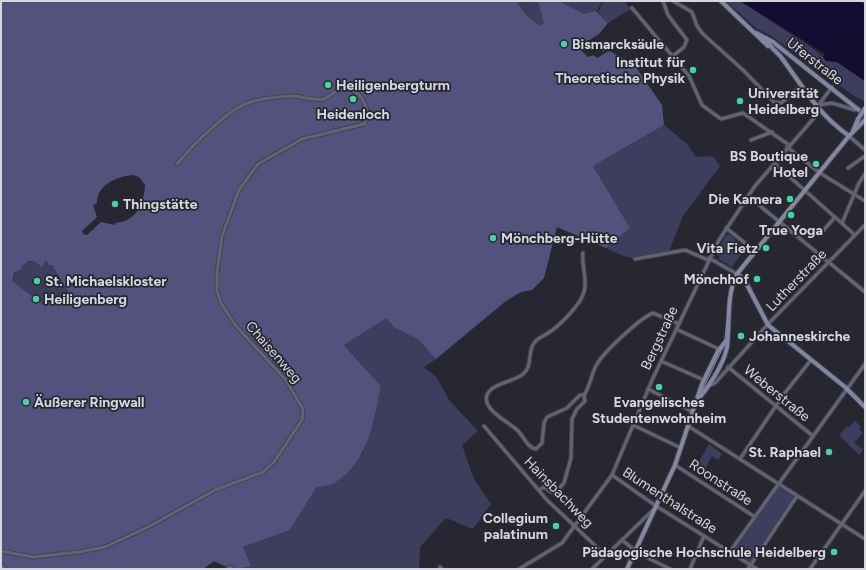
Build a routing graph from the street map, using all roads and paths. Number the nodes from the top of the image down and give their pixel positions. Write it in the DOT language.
graph roads {
  1 [pos="663,1"];
  2 [pos="673,1"];
  3 [pos="721,1"];
  4 [pos="632,8"];
  5 [pos="756,33"];
  6 [pos="766,38"];
  7 [pos="774,50"];
  8 [pos="673,56"];
  9 [pos="801,86"];
  10 [pos="832,88"];
  11 [pos="818,108"];
  12 [pos="865,108"];
  13 [pos="856,110"];
  14 [pos="865,115"];
  15 [pos="864,121"];
  16 [pos="772,132"];
  17 [pos="851,135"];
  18 [pos="751,140"];
  19 [pos="787,147"];
  20 [pos="865,150"];
  21 [pos="865,156"];
  22 [pos="774,163"];
  23 [pos="177,164"];
  24 [pos="848,168"];
  25 [pos="820,173"];
  26 [pos="865,174"];
  27 [pos="805,191"];
  28 [pos="853,194"];
  29 [pos="748,196"];
  30 [pos="865,201"];
  31 [pos="835,217"];
  32 [pos="779,222"];
  33 [pos="842,222"];
  34 [pos="865,225"];
  35 [pos="726,228"];
  36 [pos="822,232"];
  37 [pos="855,234"];
  38 [pos="755,251"];
  39 [pos="584,253"];
  40 [pos="635,258"];
  41 [pos="708,259"];
  42 [pos="828,263"];
  43 [pos="737,274"];
  44 [pos="865,292"];
  45 [pos="679,324"];
  46 [pos="768,325"];
  47 [pos="676,329"];
  48 [pos="726,341"];
  49 [pos="719,349"];
  50 [pos="811,360"];
  51 [pos="661,361"];
  52 [pos="865,364"];
  53 [pos="728,368"];
  54 [pos="704,380"];
  55 [pos="709,386"];
  56 [pos="648,389"];
  57 [pos="847,389"];
  58 [pos="584,395"];
  59 [pos="697,401"];
  60 [pos="776,406"];
  61 [pos="865,406"];
  62 [pos="693,412"];
  63 [pos="633,425"];
  64 [pos="484,426"];
  65 [pos="688,426"];
  66 [pos="813,436"];
  67 [pos="681,448"];
  68 [pos="740,459"];
  69 [pos="675,465"];
  70 [pos="612,475"];
  71 [pos="779,483"];
  72 [pos="539,490"];
  73 [pos="865,491"];
  74 [pos="797,496"];
  75 [pos="657,506"];
  76 [pos="755,517"];
  77 [pos="843,523"];
  78 [pos="575,525"];
  79 [pos="704,536"];
  80 [pos="865,539"];
  81 [pos="622,540"];
  82 [pos="1,551"];
  83 [pos="635,551"];
  84 [pos="729,553"];
  85 [pos="605,554"];
  86 [pos="1,565"];
  87 [pos="750,565"];
  88 [pos="231,567"];
  89 [pos="5,569"];
  90 [pos="227,569"];
  91 [pos="519,569"];
  92 [pos="592,569"];
  93 [pos="627,569"];
  94 [pos="670,569"];
  95 [pos="690,569"];
  96 [pos="748,569"];
  97 [pos="757,569"];
  98 [pos="810,569"];
  1 -- 8 [label="street"];
  2 -- 9 [label="street"];
  3 -- 5 [label="main road"];
  4 -- 8 [label="street"];
  5 -- 6 [label="main road, Uferstraße"];
  5 -- 7 [label="main road"];
  6 -- 7 [label="main road"];
  6 -- 10 [label="main road, Uferstraße"];
  7 -- 9 [label="main road"];
  8 -- 16 [label="street"];
  9 -- 11 [label="main road"];
  10 -- 11 [label="street, Bergstraße"];
  10 -- 13 [label="main road, Uferstraße"];
  11 -- 13 [label="street, Uferstraße"];
  11 -- 17 [label="main road"];
  11 -- 19 [label="street, Bergstraße"];
  12 -- 17 [label="main road, bridge"];
  13 -- 14 [label="main road, Uferstraße"];
  15 -- 17 [label="main road"];
  16 -- 18 [label="street"];
  16 -- 19 [label="street"];
  17 -- 20 [label="street"];
  17 -- 25 [label="main road"];
  19 -- 22 [label="street, Bergstraße"];
  19 -- 25 [label="street"];
  21 -- 24 [label="street"];
  22 -- 27 [label="street"];
  22 -- 29 [label="street, Bergstraße"];
  23 -- 82 [label="street, Chaisenweg"];
  25 -- 27 [label="main road"];
  25 -- 28 [label="street"];
  26 -- 28 [label="street"];
  27 -- 31 [label="street"];
  27 -- 32 [label="main road"];
  28 -- 30 [label="street"];
  28 -- 33 [label="street"];
  29 -- 32 [label="street"];
  29 -- 35 [label="street, Bergstraße"];
  31 -- 33 [label="street"];
  31 -- 36 [label="street"];
  32 -- 38 [label="main road"];
  32 -- 42 [label="street"];
  33 -- 37 [label="street"];
  34 -- 37 [label="street, Lutherstraße"];
  35 -- 38 [label="street"];
  35 -- 41 [label="street, Bergstraße"];
  37 -- 42 [label="street, Lutherstraße"];
  38 -- 43 [label="main road"];
  39 -- 58 [label="street"];
  40 -- 41 [label="street"];
  41 -- 43 [label="street"];
  41 -- 45 [label="street, Bergstraße"];
  42 -- 44 [label="street"];
  42 -- 46 [label="street, Lutherstraße"];
  43 -- 46 [label="main road"];
  43 -- 48 [label="main road"];
  45 -- 47 [label="street, Bergstraße"];
  45 -- 58 [label="street"];
  46 -- 50 [label="main road"];
  46 -- 53 [label="street, Lutherstraße"];
  47 -- 49 [label="street"];
  47 -- 51 [label="street, Bergstraße"];
  48 -- 49 [label="main road"];
  48 -- 55 [label="main road"];
  49 -- 54 [label="main road"];
  50 -- 57 [label="main road"];
  50 -- 60 [label="street"];
  51 -- 54 [label="street"];
  51 -- 56 [label="street, Bergstraße"];
  52 -- 57 [label="street"];
  53 -- 55 [label="street, Lutherstraße"];
  53 -- 60 [label="street, Weberstraße"];
  54 -- 59 [label="main road"];
  55 -- 59 [label="main road"];
  56 -- 62 [label="street"];
  56 -- 63 [label="street, Bergstraße"];
  57 -- 61 [label="main road"];
  57 -- 66 [label="street"];
  58 -- 72 [label="street"];
  59 -- 62 [label="main road"];
  60 -- 66 [label="street, Weberstraße"];
  60 -- 68 [label="street"];
  62 -- 65 [label="main road"];
  63 -- 67 [label="street"];
  63 -- 70 [label="street, Bergstraße"];
  64 -- 72 [label="street, Hainsbachweg"];
  65 -- 67 [label="main road"];
  65 -- 68 [label="street"];
  66 -- 71 [label="street"];
  67 -- 69 [label="main road"];
  68 -- 71 [label="street"];
  69 -- 75 [label="main road"];
  69 -- 76 [label="street, Roonstraße"];
  70 -- 75 [label="street, Blumenthalstraße"];
  70 -- 78 [label="street, Bergstraße"];
  71 -- 74 [label="street"];
  71 -- 76 [label="street"];
  72 -- 78 [label="street, Hainsbachweg"];
  73 -- 77 [label="street"];
  74 -- 77 [label="street"];
  74 -- 87 [label="street"];
  75 -- 79 [label="street, Blumenthalstraße"];
  75 -- 81 [label="street"];
  75 -- 83 [label="main road"];
  76 -- 84 [label="street"];
  77 -- 80 [label="street"];
  77 -- 98 [label="street"];
  78 -- 85 [label="street, Hainsbachweg"];
  78 -- 91 [label="street, Bergstraße"];
  79 -- 84 [label="street, Blumenthalstraße"];
  79 -- 95 [label="street"];
  81 -- 83 [label="street"];
  81 -- 85 [label="street"];
  83 -- 93 [label="main road"];
  83 -- 94 [label="street"];
  84 -- 87 [label="street, Blumenthalstraße"];
  85 -- 92 [label="street"];
  86 -- 89 [label="street"];
  87 -- 96 [label="street"];
  87 -- 97 [label="street, Blumenthalstraße"];
  88 -- 90 [label="street"];
}
